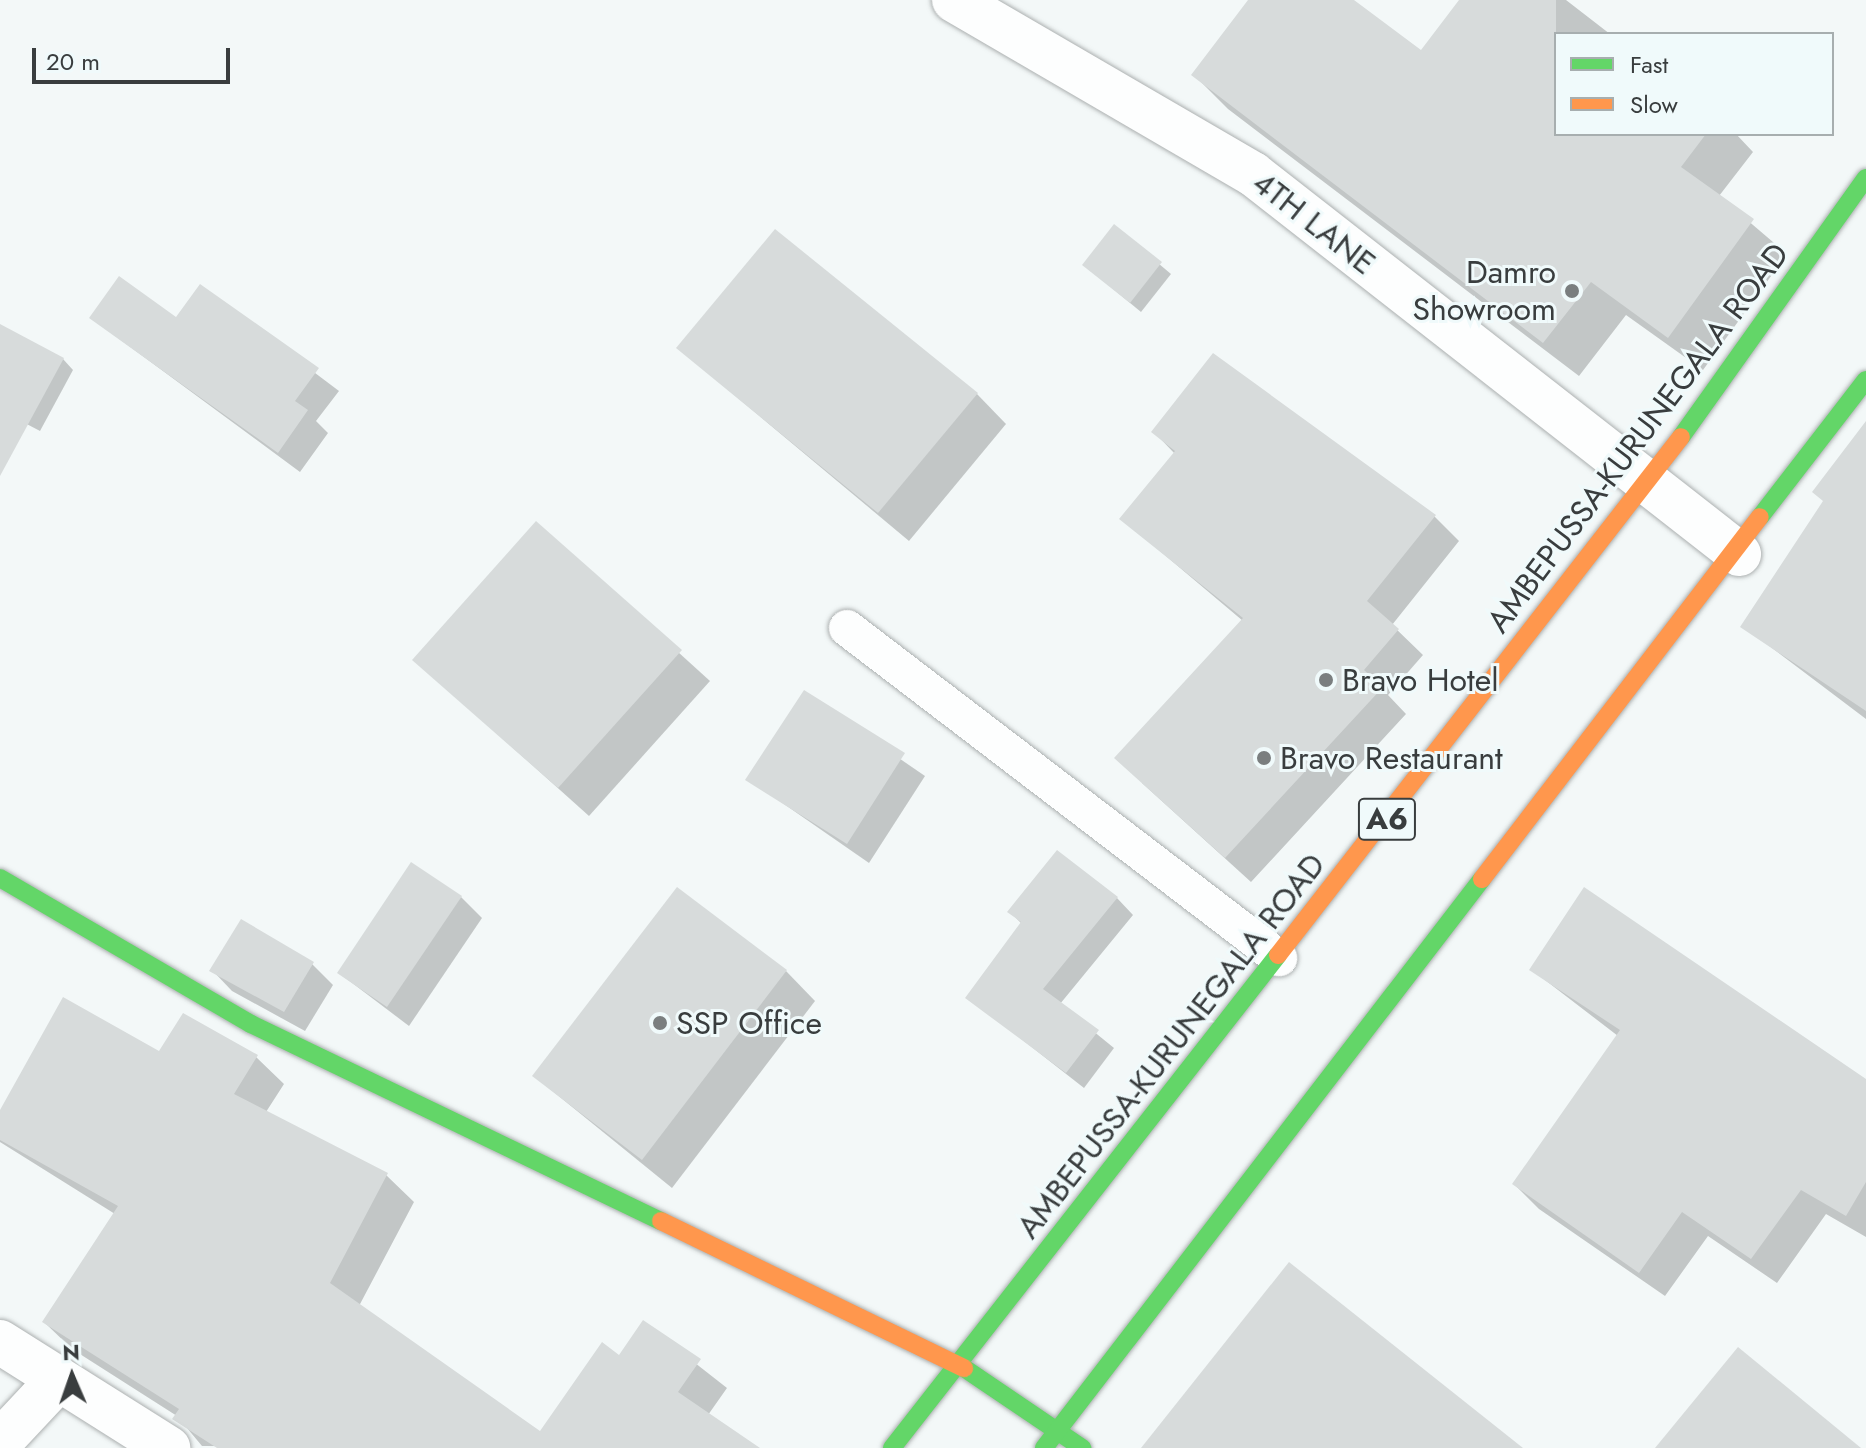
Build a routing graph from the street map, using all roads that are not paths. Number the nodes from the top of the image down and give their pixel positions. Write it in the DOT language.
graph roads {
  1 [pos="954,0"];
  2 [pos="1866,178"];
  3 [pos="1866,380"];
  4 [pos="1646,486"];
  5 [pos="1739,554"];
  6 [pos="847,628"];
  7 [pos="0,878"];
  8 [pos="1279,958"];
  9 [pos="0,1342"];
  10 [pos="960,1365"];
  11 [pos="58,1380"];
  12 [pos="1061,1428"];
  13 [pos="0,1442"];
  14 [pos="168,1448"];
  15 [pos="892,1448"];
  16 [pos="1044,1448"];
  17 [pos="1082,1448"];
  1 -- 4 [label="street, 4TH LANE"];
  2 -- 4 [label="main road, AMBEPUSSA-KURUNEGALA ROAD / A6"];
  3 -- 5 [label="main road"];
  4 -- 5 [label="street, 4TH LANE"];
  4 -- 8 [label="main road, AMBEPUSSA-KURUNEGALA ROAD / A6"];
  5 -- 12 [label="main road"];
  6 -- 8 [label="lane"];
  7 -- 10 [label="main road"];
  8 -- 10 [label="main road, AMBEPUSSA-KURUNEGALA ROAD / A6"];
  9 -- 11 [label="street"];
  10 -- 12 [label="main road"];
  10 -- 15 [label="main road, AMBEPUSSA-KURUNEGALA ROAD / A6"];
  11 -- 13 [label="street"];
  11 -- 14 [label="street"];
  12 -- 16 [label="main road"];
  12 -- 17 [label="main road"];
}
